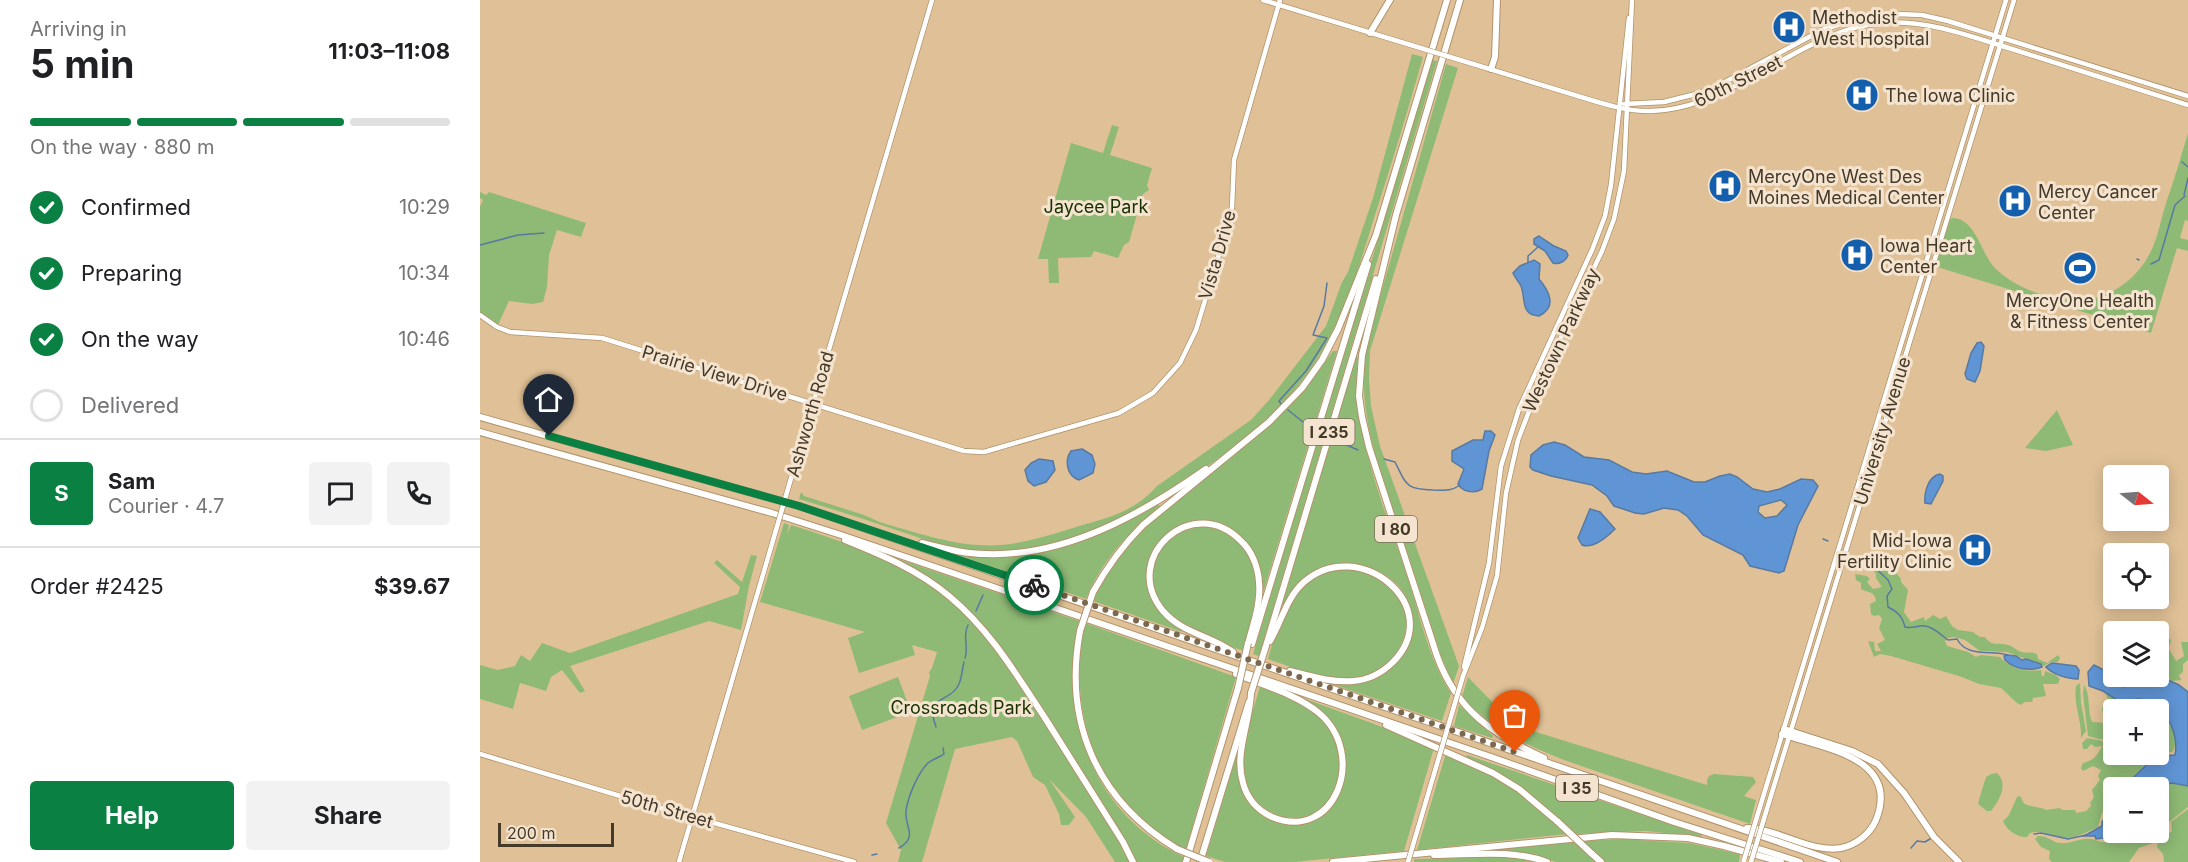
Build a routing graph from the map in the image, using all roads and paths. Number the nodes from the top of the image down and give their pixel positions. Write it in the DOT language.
graph roads {
  1 [pos="932,0"];
  2 [pos="1263,0"];
  3 [pos="1390,0"];
  4 [pos="1447,0"];
  5 [pos="1460,0"];
  6 [pos="1497,0"];
  7 [pos="1631,0"];
  8 [pos="2006,0"];
  9 [pos="2014,0"];
  10 [pos="1280,2"];
  11 [pos="1370,33"];
  12 [pos="1995,35"];
  13 [pos="2002,38"];
  14 [pos="1992,43"];
  15 [pos="2000,45"];
  16 [pos="1491,69"];
  17 [pos="2188,96"];
  18 [pos="1627,103"];
  19 [pos="2188,105"];
  20 [pos="1619,106"];
  21 [pos="1626,111"];
  22 [pos="1396,215"];
  23 [pos="1376,235"];
  24 [pos="480,315"];
  25 [pos="813,404"];
  26 [pos="480,417"];
  27 [pos="1088,422"];
  28 [pos="480,432"];
  29 [pos="1231,452"];
  30 [pos="794,520"];
  31 [pos="882,533"];
  32 [pos="1250,644"];
  33 [pos="1264,649"];
  34 [pos="1200,658"];
  35 [pos="1241,658"];
  36 [pos="1259,664"];
  37 [pos="1463,676"];
  38 [pos="1251,693"];
  39 [pos="1355,711"];
  40 [pos="1783,732"];
  41 [pos="1791,734"];
  42 [pos="480,754"];
  43 [pos="1577,773"];
  44 [pos="692,816"];
  45 [pos="1741,828"];
  46 [pos="1400,855"];
  47 [pos="1383,857"];
  48 [pos="1744,861"];
  49 [pos="679,862"];
  50 [pos="854,862"];
  51 [pos="1133,862"];
  52 [pos="1186,862"];
  53 [pos="1200,862"];
  54 [pos="1209,862"];
  55 [pos="1333,862"];
  56 [pos="1367,862"];
  57 [pos="1408,862"];
  58 [pos="1547,862"];
  59 [pos="1601,862"];
  60 [pos="1751,862"];
  61 [pos="1781,862"];
  62 [pos="1800,862"];
  63 [pos="1837,862"];
  64 [pos="1959,862"];
  1 -- 25 [label="main road, Ashworth Road"];
  2 -- 10 [label="main road"];
  3 -- 11 [label="highway"];
  4 -- 23 [label="highway"];
  5 -- 22 [label="highway, I 80"];
  6 -- 16 [label="highway"];
  7 -- 18 [label="main road, Westown Parkway"];
  7 -- 20 [label="main road, Westown Parkway"];
  8 -- 12 [label="main road, University Avenue"];
  9 -- 13 [label="main road, University Avenue"];
  10 -- 11 [label="main road"];
  10 -- 27 [label="main road, Vista Drive"];
  11 -- 16 [label="main road, bridge"];
  12 -- 13 [label="main road, 60th Street"];
  12 -- 14 [label="main road, University Avenue"];
  12 -- 18 [label="main road, 60th Street"];
  13 -- 15 [label="main road, University Avenue"];
  13 -- 17 [label="main road, 60th Street"];
  14 -- 15 [label="main road, 60th Street"];
  14 -- 21 [label="main road, 60th Street"];
  14 -- 40 [label="main road, University Avenue"];
  15 -- 19 [label="main road, 60th Street"];
  15 -- 41 [label="main road, University Avenue"];
  16 -- 20 [label="main road"];
  18 -- 20 [label="main road, 60th Street"];
  18 -- 21 [label="main road, Westown Parkway"];
  20 -- 21 [label="main road"];
  20 -- 37 [label="main road, Westown Parkway"];
  21 -- 37 [label="main road, Westown Parkway"];
  22 -- 33 [label="highway, I 235"];
  22 -- 43 [label="highway, I 80"];
  23 -- 29 [label="highway"];
  23 -- 32 [label="highway, I 235"];
  24 -- 25 [label="main road, Prairie View Drive"];
  25 -- 27 [label="main road, Prairie View Drive"];
  25 -- 44 [label="main road, Ashworth Road, bridge"];
  26 -- 31 [label="highway, I 35"];
  28 -- 30 [label="highway, I 35"];
  29 -- 31 [label="highway"];
  29 -- 54 [label="highway, bridge"];
  30 -- 34 [label="highway, I 35"];
  30 -- 51 [label="highway"];
  31 -- 35 [label="highway, I 35"];
  32 -- 35 [label="highway"];
  32 -- 52 [label="highway, I 235, bridge"];
  33 -- 36 [label="highway"];
  33 -- 38 [label="highway, I 235, bridge"];
  34 -- 38 [label="highway"];
  34 -- 39 [label="highway, I 35"];
  35 -- 36 [label="highway, I 35"];
  36 -- 43 [label="highway, I 35"];
  37 -- 57 [label="main road, Westown Parkway, bridge"];
  38 -- 53 [label="highway, I 235"];
  39 -- 59 [label="highway, bridge"];
  39 -- 62 [label="highway, I 35"];
  40 -- 41 [label="highway"];
  40 -- 48 [label="main road, University Avenue, bridge"];
  41 -- 45 [label="highway"];
  41 -- 60 [label="main road, University Avenue, bridge"];
  41 -- 64 [label="highway"];
  42 -- 44 [label="main road, 50th Street"];
  43 -- 45 [label="highway, I 80"];
  44 -- 49 [label="main road, Ashworth Road"];
  44 -- 50 [label="main road, 50th Street"];
  45 -- 63 [label="highway, I 80"];
  46 -- 47 [label="highway"];
  46 -- 58 [label="highway"];
  46 -- 61 [label="highway"];
  47 -- 55 [label="highway"];
  47 -- 56 [label="highway"];
}
